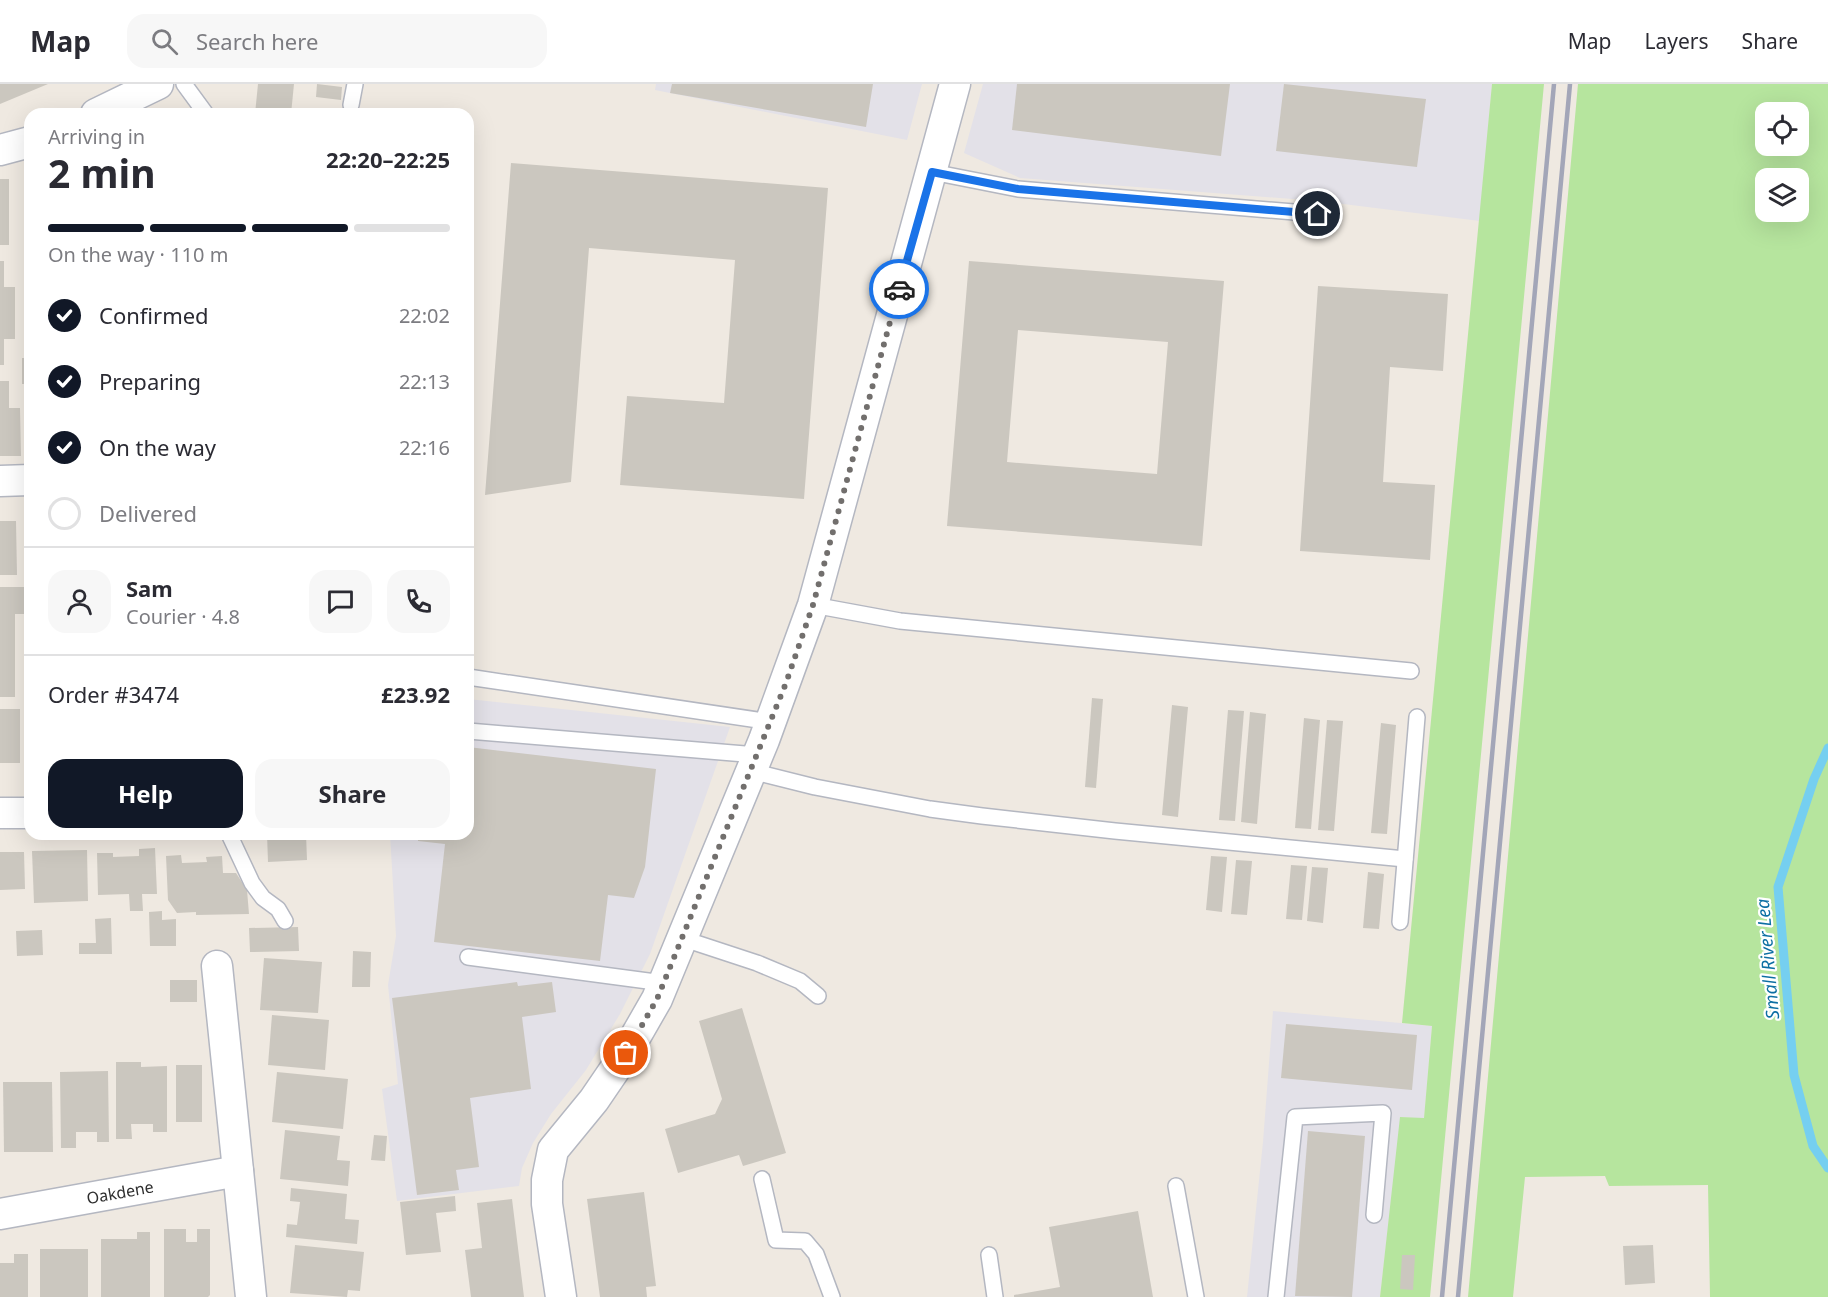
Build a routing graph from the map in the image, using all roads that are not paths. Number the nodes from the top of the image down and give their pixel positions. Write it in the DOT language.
graph roads {
  1 [pos="158,84"];
  2 [pos="184,84"];
  3 [pos="355,84"];
  4 [pos="955,84"];
  5 [pos="351,105"];
  6 [pos="108,108"];
  7 [pos="202,108"];
  8 [pos="24,144"];
  9 [pos="0,150"];
  10 [pos="932,172"];
  11 [pos="1318,214"];
  12 [pos="24,480"];
  13 [pos="0,481"];
  14 [pos="813,605"];
  15 [pos="1411,671"];
  16 [pos="474,678"];
  17 [pos="1417,717"];
  18 [pos="771,722"];
  19 [pos="474,731"];
  20 [pos="754,763"];
  21 [pos="0,813"];
  22 [pos="24,813"];
  23 [pos="232,840"];
  24 [pos="1405,859"];
  25 [pos="285,921"];
  26 [pos="1400,922"];
  27 [pos="681,938"];
  28 [pos="468,957"];
  29 [pos="217,966"];
  30 [pos="663,983"];
  31 [pos="818,996"];
  32 [pos="238,1171"];
  33 [pos="762,1179"];
  34 [pos="1176,1186"];
  35 [pos="0,1214"];
  36 [pos="1374,1215"];
  37 [pos="989,1255"];
  38 [pos="251,1297"];
  39 [pos="561,1297"];
  40 [pos="831,1297"];
  41 [pos="995,1297"];
  42 [pos="1196,1297"];
  43 [pos="1276,1297"];
  1 -- 6 [label="street"];
  2 -- 7 [label="lane"];
  3 -- 5 [label="lane"];
  4 -- 10 [label="street"];
  8 -- 9 [label="street"];
  10 -- 11 [label="lane"];
  10 -- 14 [label="street"];
  12 -- 13 [label="street"];
  14 -- 15 [label="lane"];
  14 -- 18 [label="street"];
  16 -- 18 [label="lane"];
  17 -- 24 [label="lane"];
  18 -- 20 [label="street"];
  19 -- 20 [label="lane"];
  20 -- 24 [label="lane"];
  20 -- 27 [label="street"];
  21 -- 22 [label="street"];
  23 -- 25 [label="lane"];
  24 -- 26 [label="lane"];
  27 -- 30 [label="street"];
  27 -- 31 [label="lane"];
  28 -- 30 [label="lane"];
  29 -- 32 [label="street"];
  30 -- 39 [label="street"];
  32 -- 35 [label="street, Oakdene"];
  32 -- 38 [label="street"];
  33 -- 40 [label="lane"];
  34 -- 42 [label="lane"];
  36 -- 43 [label="lane"];
  37 -- 41 [label="lane"];
}
